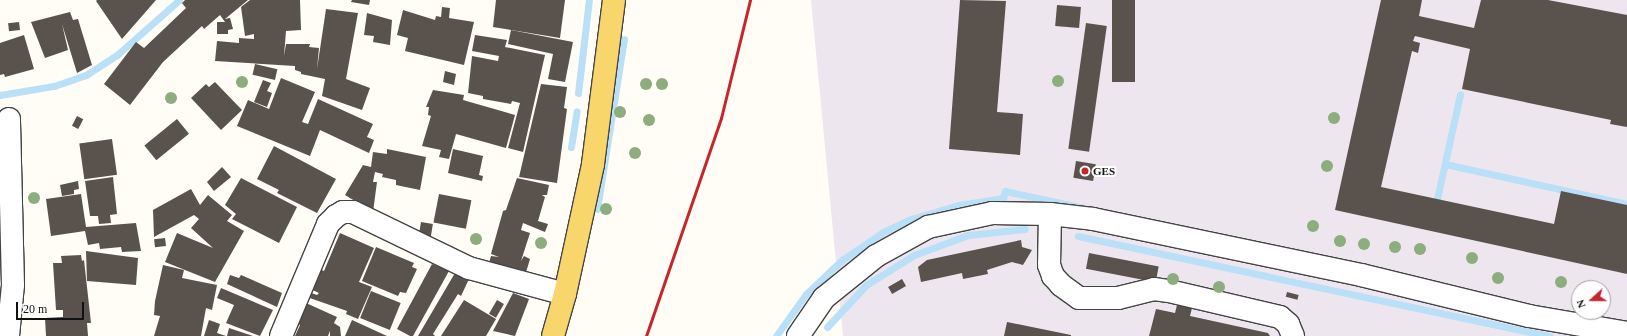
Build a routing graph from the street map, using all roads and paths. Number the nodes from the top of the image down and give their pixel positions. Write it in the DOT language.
graph roads {
  1 [pos="614,0"];
  2 [pos="9,119"];
  3 [pos="1050,214"];
  4 [pos="6,245"];
  5 [pos="565,294"];
  6 [pos="1627,333"];
  7 [pos="8,336"];
  8 [pos="281,336"];
  9 [pos="553,336"];
  10 [pos="798,336"];
  11 [pos="1293,336"];
  1 -- 5 [label="main road"];
  2 -- 4 [label="street"];
  3 -- 6 [label="street"];
  3 -- 10 [label="street"];
  3 -- 11 [label="street"];
  4 -- 7 [label="street"];
  5 -- 8 [label="street"];
  5 -- 9 [label="main road"];
}
